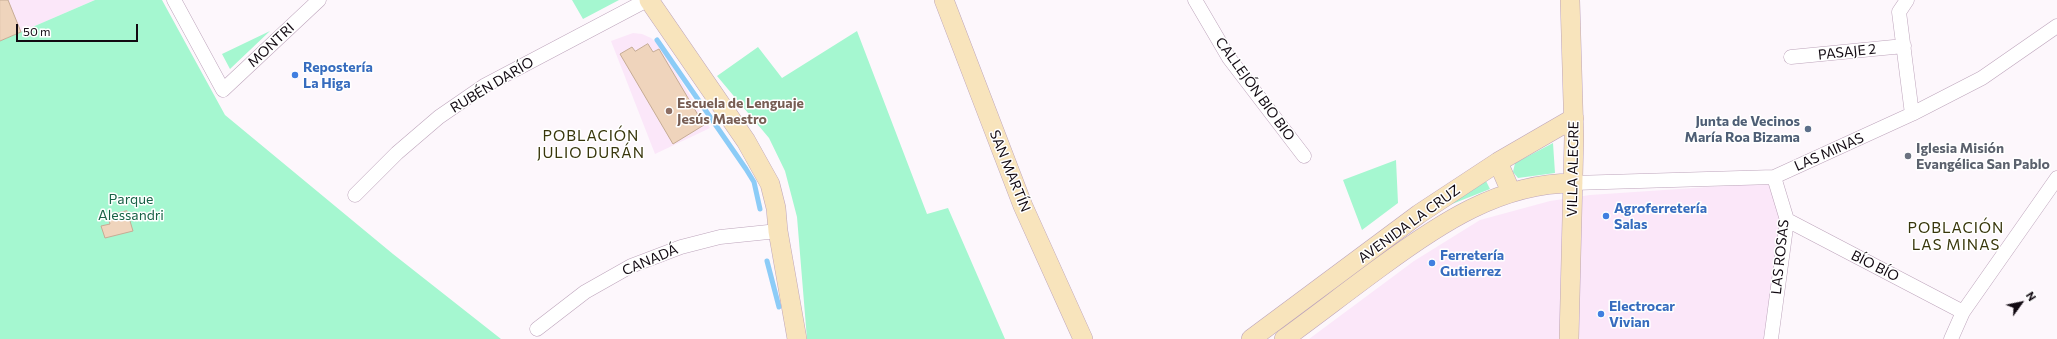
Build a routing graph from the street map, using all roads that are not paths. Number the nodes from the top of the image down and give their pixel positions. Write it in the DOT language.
graph roads {
  1 [pos="174,0"];
  2 [pos="319,0"];
  3 [pos="648,0"];
  4 [pos="944,0"];
  5 [pos="1196,0"];
  6 [pos="1570,0"];
  7 [pos="1907,0"];
  8 [pos="2057,26"];
  9 [pos="1904,46"];
  10 [pos="1791,57"];
  11 [pos="1912,114"];
  12 [pos="1574,118"];
  13 [pos="1304,156"];
  14 [pos="1498,162"];
  15 [pos="1774,176"];
  16 [pos="2057,178"];
  17 [pos="1573,183"];
  18 [pos="1511,192"];
  19 [pos="355,195"];
  20 [pos="1787,220"];
  21 [pos="778,231"];
  22 [pos="1963,312"];
  23 [pos="537,329"];
  24 [pos="797,339"];
  25 [pos="1083,339"];
  26 [pos="1251,339"];
  27 [pos="1284,339"];
  28 [pos="1569,339"];
  29 [pos="1771,339"];
  30 [pos="1952,339"];
  1 -- 2 [label="street, MONTRI"];
  3 -- 19 [label="street, RUBÉN DARÍO"];
  3 -- 21 [label="main road"];
  4 -- 25 [label="main road, SAN MARTÍN"];
  5 -- 13 [label="street, CALLEJÓN BIO BIO"];
  6 -- 12 [label="main road, VILLA ALEGRE"];
  7 -- 9 [label="street"];
  8 -- 11 [label="street, LAS MINAS"];
  9 -- 10 [label="street, PASAJE 2"];
  9 -- 11 [label="street"];
  11 -- 15 [label="street, LAS MINAS"];
  12 -- 14 [label="main road, AVENIDA LA CRUZ"];
  12 -- 17 [label="main road, VILLA ALEGRE"];
  14 -- 18 [label="main road"];
  14 -- 26 [label="main road, AVENIDA LA CRUZ"];
  15 -- 17 [label="street, LAS MINAS"];
  15 -- 20 [label="street, LAS ROSAS"];
  16 -- 22 [label="street"];
  17 -- 18 [label="main road, AVENIDA LA CRUZ"];
  17 -- 28 [label="main road, VILLA ALEGRE"];
  18 -- 27 [label="main road, AVENIDA LA CRUZ"];
  20 -- 22 [label="street, BÍO BÍO"];
  20 -- 29 [label="street, LAS ROSAS"];
  21 -- 23 [label="street, CANADÁ"];
  21 -- 24 [label="main road"];
  22 -- 30 [label="street"];
}
